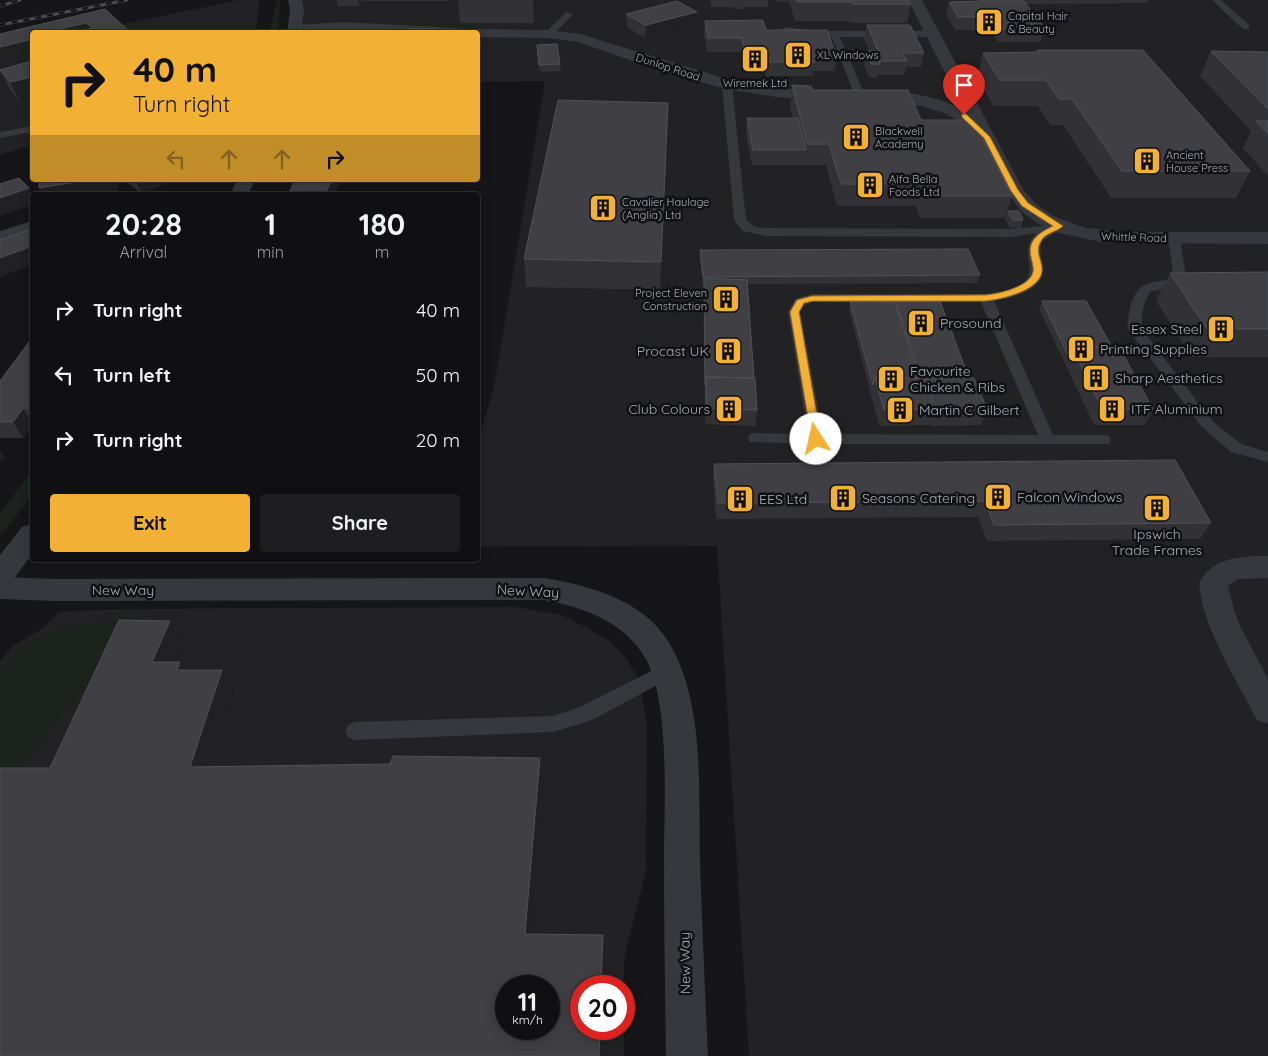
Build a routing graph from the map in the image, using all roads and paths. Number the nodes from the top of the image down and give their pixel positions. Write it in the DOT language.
graph roads {
  1 [pos="296,0"];
  2 [pos="915,0"];
  3 [pos="1216,0"];
  4 [pos="569,14"];
  5 [pos="1246,26"];
  6 [pos="294,30"];
  7 [pos="304,30"];
  8 [pos="419,30"];
  9 [pos="785,30"];
  10 [pos="480,33"];
  11 [pos="549,34"];
  12 [pos="835,34"];
  13 [pos="933,34"];
  14 [pos="946,59"];
  15 [pos="727,85"];
  16 [pos="860,96"];
  17 [pos="30,129"];
  18 [pos="2,135"];
  19 [pos="987,137"];
  20 [pos="1059,226"];
  21 [pos="30,228"];
  22 [pos="0,238"];
  23 [pos="1174,238"];
  24 [pos="1268,238"];
  25 [pos="1180,281"];
  26 [pos="1199,281"];
  27 [pos="986,298"];
  28 [pos="755,438"];
  29 [pos="816,439"];
  30 [pos="1048,440"];
  31 [pos="1104,440"];
  32 [pos="1268,457"];
  33 [pos="30,537"];
  34 [pos="1268,567"];
  35 [pos="0,576"];
  36 [pos="0,588"];
  37 [pos="667,671"];
  38 [pos="1268,710"];
  39 [pos="355,731"];
  40 [pos="687,1056"];
  1 -- 6 [label="street"];
  2 -- 13 [label="street, Whittle Road"];
  3 -- 5 [label="lane"];
  4 -- 11 [label="lane"];
  7 -- 8 [label="street"];
  9 -- 12 [label="lane"];
  10 -- 11 [label="street, Dunlop Road"];
  11 -- 15 [label="street, Dunlop Road"];
  12 -- 13 [label="lane"];
  12 -- 16 [label="lane"];
  13 -- 14 [label="street, Whittle Road"];
  14 -- 16 [label="street, Dunlop Road"];
  14 -- 19 [label="street, Whittle Road"];
  15 -- 16 [label="street, Dunlop Road"];
  15 -- 20 [label="lane"];
  16 -- 19 [label="street, Dunlop Road"];
  17 -- 18 [label="lane"];
  19 -- 20 [label="street, Whittle Road"];
  20 -- 23 [label="street, Whittle Road"];
  20 -- 27 [label="lane"];
  21 -- 22 [label="street"];
  23 -- 24 [label="street, Whittle Road"];
  23 -- 25 [label="lane"];
  25 -- 26 [label="lane"];
  25 -- 32 [label="lane"];
  27 -- 29 [label="lane"];
  27 -- 30 [label="lane"];
  28 -- 29 [label="lane"];
  29 -- 30 [label="lane"];
  30 -- 31 [label="lane"];
  33 -- 35 [label="street"];
  34 -- 38 [label="street"];
  36 -- 37 [label="street, New Way"];
  37 -- 39 [label="lane"];
  37 -- 40 [label="street, New Way"];
}
